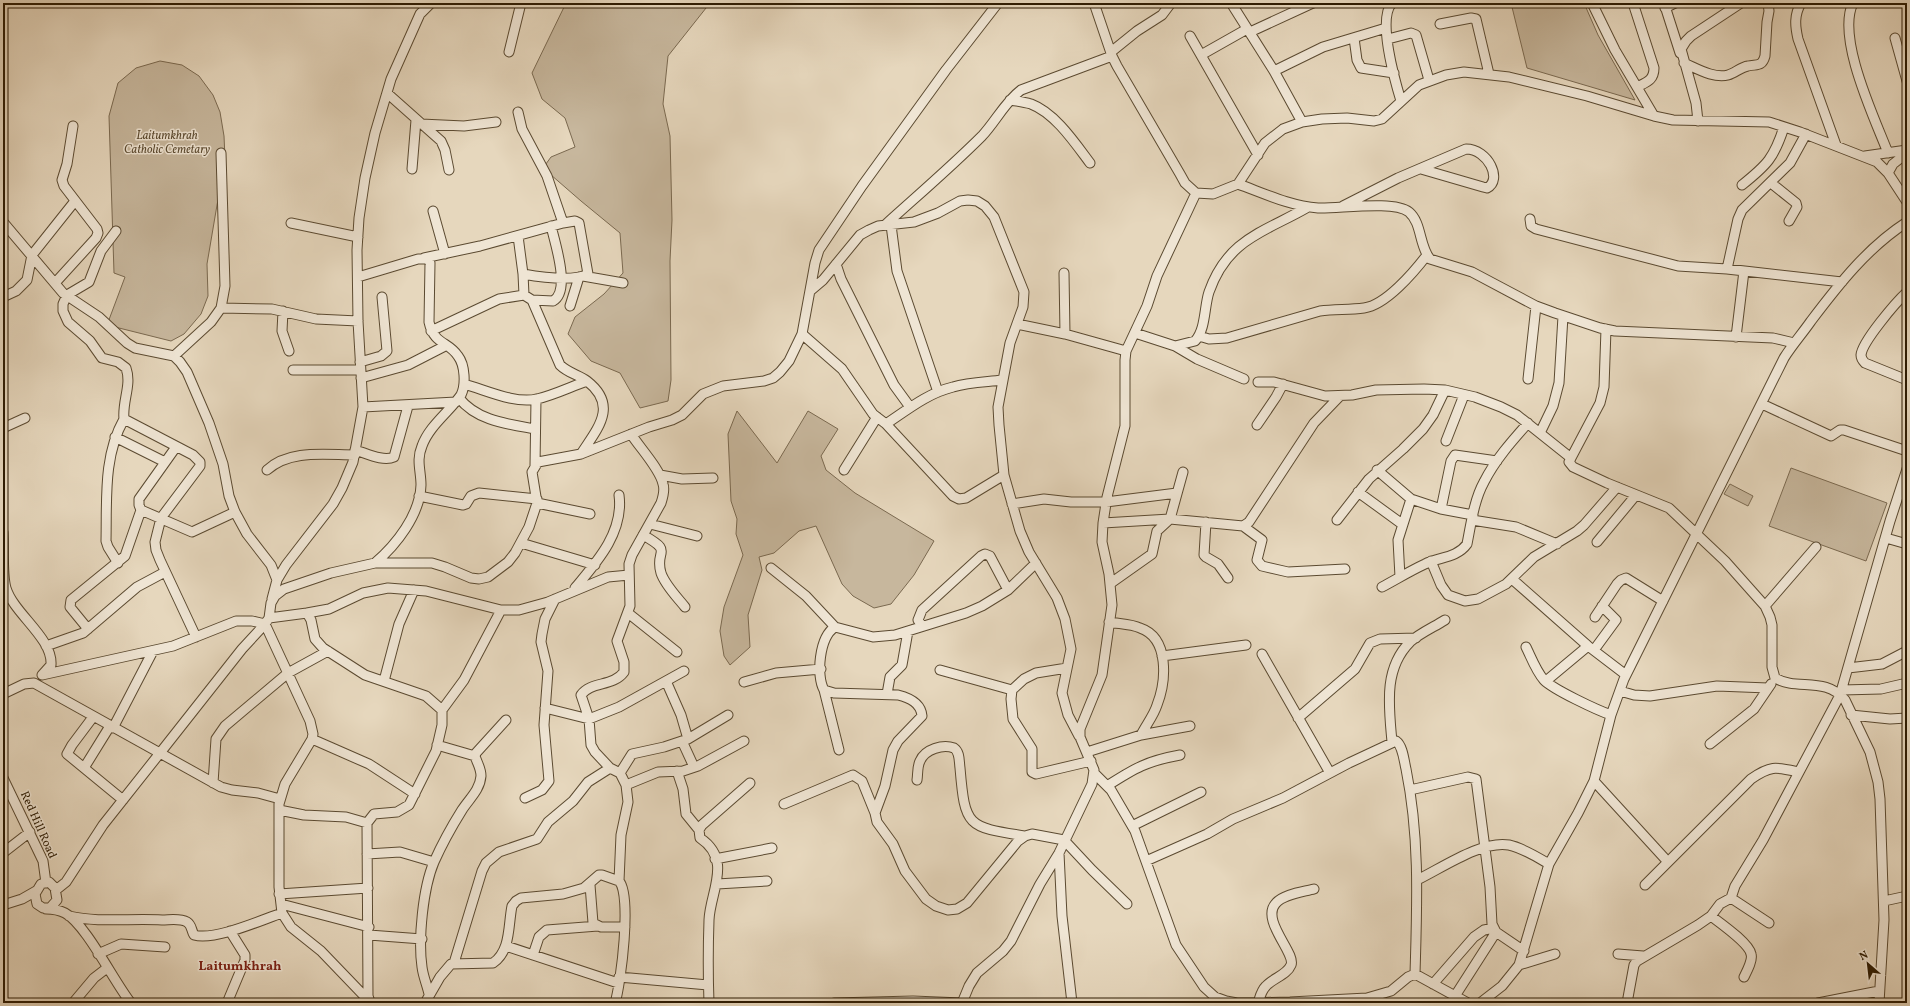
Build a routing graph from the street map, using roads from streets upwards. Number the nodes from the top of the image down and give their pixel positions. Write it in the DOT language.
graph roads {
  1 [pos="431,3"];
  2 [pos="522,3"];
  3 [pos="998,3"];
  4 [pos="1094,3"];
  5 [pos="1171,3"];
  6 [pos="1314,3"];
  7 [pos="1392,3"];
  8 [pos="1592,3"];
  9 [pos="1633,3"];
  10 [pos="1675,3"];
  11 [pos="1741,3"];
  12 [pos="1768,3"];
  13 [pos="1801,3"];
  14 [pos="1853,3"];
  15 [pos="1233,6"];
  16 [pos="1665,6"];
  17 [pos="1440,24"];
  18 [pos="1386,28"];
  19 [pos="1248,30"];
  20 [pos="1190,36"];
  21 [pos="1354,38"];
  22 [pos="1895,38"];
  23 [pos="1388,39"];
  24 [pos="509,52"];
  25 [pos="1111,54"];
  26 [pos="1201,55"];
  27 [pos="1682,58"];
  28 [pos="1274,71"];
  29 [pos="1394,73"];
  30 [pos="1489,74"];
  31 [pos="1429,80"];
  32 [pos="1907,81"];
  33 [pos="1637,87"];
  34 [pos="387,93"];
  35 [pos="1010,100"];
  36 [pos="1401,101"];
  37 [pos="518,112"];
  38 [pos="1654,116"];
  39 [pos="1698,121"];
  40 [pos="419,122"];
  41 [pos="496,122"];
  42 [pos="1302,122"];
  43 [pos="73,126"];
  44 [pos="1784,127"];
  45 [pos="1806,134"];
  46 [pos="1836,145"];
  47 [pos="1907,150"];
  48 [pos="1888,153"];
  49 [pos="1907,153"];
  50 [pos="221,154"];
  51 [pos="1258,155"];
  52 [pos="1864,156"];
  53 [pos="1090,163"];
  54 [pos="412,169"];
  55 [pos="1422,169"];
  56 [pos="449,170"];
  57 [pos="1888,173"];
  58 [pos="1771,183"];
  59 [pos="1238,184"];
  60 [pos="1742,185"];
  61 [pos="1196,193"];
  62 [pos="75,201"];
  63 [pos="1907,202"];
  64 [pos="1308,207"];
  65 [pos="1340,208"];
  66 [pos="433,212"];
  67 [pos="1530,219"];
  68 [pos="1789,221"];
  69 [pos="3,222"];
  70 [pos="1907,222"];
  71 [pos="291,223"];
  72 [pos="563,224"];
  73 [pos="888,225"];
  74 [pos="551,226"];
  75 [pos="116,231"];
  76 [pos="518,236"];
  77 [pos="358,237"];
  78 [pos="445,254"];
  79 [pos="32,255"];
  80 [pos="1427,255"];
  81 [pos="424,258"];
  82 [pos="836,264"];
  83 [pos="1727,269"];
  84 [pos="1744,271"];
  85 [pos="523,274"];
  86 [pos="1064,274"];
  87 [pos="358,277"];
  88 [pos="562,277"];
  89 [pos="581,277"];
  90 [pos="1842,282"];
  91 [pos="55,283"];
  92 [pos="623,283"];
  93 [pos="810,292"];
  94 [pos="1907,292"];
  95 [pos="67,295"];
  96 [pos="3,297"];
  97 [pos="382,297"];
  98 [pos="528,298"];
  99 [pos="570,306"];
  100 [pos="1536,306"];
  101 [pos="221,308"];
  102 [pos="283,311"];
  103 [pos="1563,316"];
  104 [pos="358,321"];
  105 [pos="1017,324"];
  106 [pos="1606,329"];
  107 [pos="431,331"];
  108 [pos="1135,333"];
  109 [pos="802,334"];
  110 [pos="1065,334"];
  111 [pos="1199,336"];
  112 [pos="1736,337"];
  113 [pos="1794,343"];
  114 [pos="445,346"];
  115 [pos="1175,346"];
  116 [pos="290,351"];
  117 [pos="1126,351"];
  118 [pos="174,356"];
  119 [pos="293,370"];
  120 [pos="360,370"];
  121 [pos="1244,379"];
  122 [pos="1528,379"];
  123 [pos="1002,380"];
  124 [pos="1907,380"];
  125 [pos="587,381"];
  126 [pos="1258,382"];
  127 [pos="464,384"];
  128 [pos="1283,384"];
  129 [pos="1444,390"];
  130 [pos="938,392"];
  131 [pos="1464,395"];
  132 [pos="1340,396"];
  133 [pos="536,399"];
  134 [pos="457,400"];
  135 [pos="1762,404"];
  136 [pos="408,406"];
  137 [pos="363,407"];
  138 [pos="910,407"];
  139 [pos="877,417"];
  140 [pos="26,418"];
  141 [pos="124,419"];
  142 [pos="1528,423"];
  143 [pos="886,424"];
  144 [pos="1257,425"];
  145 [pos="3,428"];
  146 [pos="535,429"];
  147 [pos="634,433"];
  148 [pos="1540,433"];
  149 [pos="115,437"];
  150 [pos="1446,441"];
  151 [pos="176,447"];
  152 [pos="1907,451"];
  153 [pos="355,453"];
  154 [pos="581,454"];
  155 [pos="1571,458"];
  156 [pos="1497,461"];
  157 [pos="165,462"];
  158 [pos="535,466"];
  159 [pos="1907,469"];
  160 [pos="267,470"];
  161 [pos="844,470"];
  162 [pos="1378,470"];
  163 [pos="1183,472"];
  164 [pos="662,475"];
  165 [pos="1004,475"];
  166 [pos="713,478"];
  167 [pos="1617,487"];
  168 [pos="1358,492"];
  169 [pos="1177,493"];
  170 [pos="619,495"];
  171 [pos="1636,495"];
  172 [pos="419,496"];
  173 [pos="1411,499"];
  174 [pos="537,501"];
  175 [pos="1106,502"];
  176 [pos="1012,504"];
  177 [pos="1441,509"];
  178 [pos="142,510"];
  179 [pos="235,512"];
  180 [pos="590,514"];
  181 [pos="1473,517"];
  182 [pos="161,518"];
  183 [pos="1170,519"];
  184 [pos="1337,520"];
  185 [pos="1206,522"];
  186 [pos="1103,523"];
  187 [pos="650,524"];
  188 [pos="1402,524"];
  189 [pos="1243,526"];
  190 [pos="3,532"];
  191 [pos="1696,534"];
  192 [pos="643,536"];
  193 [pos="697,536"];
  194 [pos="1886,538"];
  195 [pos="1597,542"];
  196 [pos="521,543"];
  197 [pos="1557,544"];
  198 [pos="1907,544"];
  199 [pos="1816,547"];
  200 [pos="1431,561"];
  201 [pos="118,562"];
  202 [pos="375,563"];
  203 [pos="1036,563"];
  204 [pos="595,565"];
  205 [pos="771,568"];
  206 [pos="1345,569"];
  207 [pos="4,571"];
  208 [pos="165,572"];
  209 [pos="629,575"];
  210 [pos="1228,578"];
  211 [pos="1400,578"];
  212 [pos="1512,579"];
  213 [pos="277,580"];
  214 [pos="1111,583"];
  215 [pos="1382,586"];
  216 [pos="414,590"];
  217 [pos="1008,590"];
  218 [pos="573,591"];
  219 [pos="555,599"];
  220 [pos="1663,601"];
  221 [pos="271,603"];
  222 [pos="1602,606"];
  223 [pos="1765,606"];
  224 [pos="685,607"];
  225 [pos="501,610"];
  226 [pos="307,613"];
  227 [pos="628,614"];
  228 [pos="1595,617"];
  229 [pos="1445,620"];
  230 [pos="267,621"];
  231 [pos="1109,622"];
  232 [pos="922,626"];
  233 [pos="835,627"];
  234 [pos="88,628"];
  235 [pos="908,631"];
  236 [pos="196,637"];
  237 [pos="1416,638"];
  238 [pos="1246,645"];
  239 [pos="46,646"];
  240 [pos="1526,647"];
  241 [pos="1591,648"];
  242 [pos="153,651"];
  243 [pos="328,651"];
  244 [pos="677,652"];
  245 [pos="1907,652"];
  246 [pos="1262,654"];
  247 [pos="1162,656"];
  248 [pos="1067,668"];
  249 [pos="1848,668"];
  250 [pos="821,669"];
  251 [pos="684,670"];
  252 [pos="940,670"];
  253 [pos="288,673"];
  254 [pos="42,675"];
  255 [pos="1626,675"];
  256 [pos="1775,678"];
  257 [pos="666,680"];
  258 [pos="384,681"];
  259 [pos="1546,681"];
  260 [pos="744,682"];
  261 [pos="34,683"];
  262 [pos="1907,683"];
  263 [pos="1768,688"];
  264 [pos="824,690"];
  265 [pos="1012,690"];
  266 [pos="1620,691"];
  267 [pos="1841,693"];
  268 [pos="3,694"];
  269 [pos="887,694"];
  270 [pos="545,708"];
  271 [pos="442,710"];
  272 [pos="728,715"];
  273 [pos="1611,715"];
  274 [pos="1851,715"];
  275 [pos="94,717"];
  276 [pos="1298,718"];
  277 [pos="1907,718"];
  278 [pos="589,719"];
  279 [pos="506,720"];
  280 [pos="1190,726"];
  281 [pos="112,727"];
  282 [pos="1141,735"];
  283 [pos="1080,737"];
  284 [pos="312,739"];
  285 [pos="685,740"];
  286 [pos="744,740"];
  287 [pos="1392,742"];
  288 [pos="1710,744"];
  289 [pos="437,745"];
  290 [pos="839,750"];
  291 [pos="1087,752"];
  292 [pos="160,753"];
  293 [pos="1180,755"];
  294 [pos="475,756"];
  295 [pos="1091,761"];
  296 [pos="84,768"];
  297 [pos="610,768"];
  298 [pos="694,768"];
  299 [pos="677,771"];
  300 [pos="1799,772"];
  301 [pos="620,773"];
  302 [pos="1330,773"];
  303 [pos="1095,774"];
  304 [pos="3,778"];
  305 [pos="917,780"];
  306 [pos="1594,781"];
  307 [pos="213,783"];
  308 [pos="750,783"];
  309 [pos="626,785"];
  310 [pos="1107,786"];
  311 [pos="1410,790"];
  312 [pos="1201,792"];
  313 [pos="415,794"];
  314 [pos="525,798"];
  315 [pos="280,799"];
  316 [pos="123,800"];
  317 [pos="784,804"];
  318 [pos="279,810"];
  319 [pos="875,813"];
  320 [pos="367,823"];
  321 [pos="1132,826"];
  322 [pos="699,830"];
  323 [pos="30,832"];
  324 [pos="1025,836"];
  325 [pos="1064,840"];
  326 [pos="772,848"];
  327 [pos="1484,848"];
  328 [pos="3,853"];
  329 [pos="1059,853"];
  330 [pos="367,854"];
  331 [pos="715,860"];
  332 [pos="1146,861"];
  333 [pos="434,862"];
  334 [pos="1668,862"];
  335 [pos="1549,864"];
  336 [pos="1417,880"];
  337 [pos="619,881"];
  338 [pos="767,881"];
  339 [pos="46,883"];
  340 [pos="717,884"];
  341 [pos="590,885"];
  342 [pos="1645,885"];
  343 [pos="368,888"];
  344 [pos="1314,889"];
  345 [pos="36,891"];
  346 [pos="57,894"];
  347 [pos="279,894"];
  348 [pos="1907,896"];
  349 [pos="1731,898"];
  350 [pos="1884,901"];
  351 [pos="7,904"];
  352 [pos="1128,904"];
  353 [pos="43,908"];
  354 [pos="281,908"];
  355 [pos="67,914"];
  356 [pos="1711,916"];
  357 [pos="1769,923"];
  358 [pos="598,926"];
  359 [pos="625,927"];
  360 [pos="1495,930"];
  361 [pos="230,931"];
  362 [pos="369,931"];
  363 [pos="422,938"];
  364 [pos="506,946"];
  365 [pos="165,947"];
  366 [pos="1524,951"];
  367 [pos="98,954"];
  368 [pos="1555,954"];
  369 [pos="1618,954"];
  370 [pos="533,955"];
  371 [pos="1642,956"];
  372 [pos="454,963"];
  373 [pos="1519,965"];
  374 [pos="107,968"];
  375 [pos="1414,974"];
  376 [pos="1744,977"];
  377 [pos="618,980"];
  378 [pos="1433,984"];
  379 [pos="708,985"];
  380 [pos="1879,991"];
  381 [pos="1209,993"];
  382 [pos="429,994"];
  383 [pos="1455,996"];
  384 [pos="616,1002"];
  385 [pos="73,1003"];
  386 [pos="131,1003"];
  387 [pos="228,1003"];
  388 [pos="371,1003"];
  389 [pos="425,1003"];
  390 [pos="709,1003"];
  391 [pos="834,1003"];
  392 [pos="962,1003"];
  393 [pos="1072,1003"];
  394 [pos="1211,1003"];
  395 [pos="1258,1003"];
  396 [pos="1468,1003"];
  397 [pos="1480,1003"];
  398 [pos="1627,1003"];
  399 [pos="1818,1003"];
  400 [pos="1879,1003"];
  1 -- 34 [label="street"];
  2 -- 24 [label="street"];
  3 -- 93 [label="street"];
  4 -- 25 [label="street"];
  5 -- 25 [label="street"];
  6 -- 19 [label="street"];
  7 -- 18 [label="street"];
  8 -- 33 [label="street"];
  9 -- 33 [label="street"];
  10 -- 16 [label="street"];
  11 -- 27 [label="street"];
  12 -- 27 [label="street"];
  13 -- 46 [label="street"];
  14 -- 48 [label="street"];
  15 -- 19 [label="street"];
  16 -- 27 [label="street"];
  17 -- 30 [label="street"];
  18 -- 21 [label="street"];
  18 -- 23 [label="street"];
  19 -- 26 [label="street"];
  19 -- 28 [label="street"];
  20 -- 26 [label="street"];
  21 -- 28 [label="street"];
  21 -- 29 [label="street"];
  22 -- 32 [label="street"];
  23 -- 29 [label="street"];
  23 -- 31 [label="street"];
  25 -- 35 [label="street"];
  25 -- 61 [label="street"];
  26 -- 51 [label="street"];
  27 -- 39 [label="street"];
  28 -- 42 [label="street"];
  29 -- 36 [label="street"];
  30 -- 31 [label="street"];
  30 -- 38 [label="street"];
  31 -- 36 [label="street"];
  33 -- 38 [label="street"];
  34 -- 40 [label="street"];
  34 -- 77 [label="street"];
  35 -- 53 [label="street"];
  35 -- 73 [label="street"];
  36 -- 42 [label="street"];
  37 -- 72 [label="street"];
  38 -- 39 [label="street"];
  39 -- 44 [label="street"];
  40 -- 41 [label="street"];
  40 -- 54 [label="street"];
  40 -- 56 [label="street"];
  42 -- 51 [label="street"];
  43 -- 62 [label="street"];
  44 -- 45 [label="street"];
  44 -- 60 [label="street"];
  45 -- 46 [label="street"];
  45 -- 58 [label="street"];
  46 -- 52 [label="street"];
  47 -- 48 [label="street"];
  48 -- 52 [label="street"];
  49 -- 57 [label="street"];
  50 -- 101 [label="street"];
  51 -- 59 [label="street"];
  52 -- 57 [label="street"];
  55 -- 55 [label="street"];
  55 -- 65 [label="street"];
  57 -- 63 [label="street"];
  58 -- 68 [label="street"];
  58 -- 83 [label="street"];
  59 -- 61 [label="street"];
  59 -- 64 [label="street"];
  61 -- 108 [label="street"];
  62 -- 79 [label="street"];
  62 -- 91 [label="street"];
  64 -- 65 [label="street"];
  64 -- 111 [label="street"];
  65 -- 80 [label="street"];
  66 -- 78 [label="street"];
  67 -- 83 [label="street"];
  69 -- 79 [label="street"];
  70 -- 90 [label="street"];
  71 -- 77 [label="street"];
  72 -- 74 [label="street"];
  72 -- 89 [label="street"];
  73 -- 82 [label="street"];
  73 -- 105 [label="street"];
  73 -- 130 [label="street"];
  74 -- 76 [label="street"];
  74 -- 88 [label="street"];
  75 -- 95 [label="street"];
  76 -- 78 [label="street"];
  76 -- 85 [label="street"];
  77 -- 87 [label="street"];
  78 -- 81 [label="street"];
  79 -- 91 [label="street"];
  79 -- 96 [label="street"];
  80 -- 100 [label="street"];
  80 -- 111 [label="street"];
  81 -- 87 [label="street"];
  81 -- 107 [label="street"];
  82 -- 93 [label="street"];
  82 -- 138 [label="street"];
  83 -- 84 [label="street"];
  84 -- 90 [label="street"];
  84 -- 112 [label="street"];
  85 -- 88 [label="street"];
  85 -- 98 [label="street"];
  86 -- 110 [label="street"];
  87 -- 104 [label="street"];
  88 -- 89 [label="street"];
  88 -- 98 [label="street"];
  89 -- 92 [label="street"];
  89 -- 99 [label="street"];
  90 -- 113 [label="street"];
  91 -- 95 [label="street"];
  93 -- 109 [label="street"];
  94 -- 124 [label="street"];
  95 -- 118 [label="street"];
  95 -- 141 [label="street"];
  97 -- 120 [label="street"];
  98 -- 107 [label="street"];
  98 -- 125 [label="street"];
  100 -- 103 [label="street"];
  100 -- 122 [label="street"];
  101 -- 102 [label="street"];
  101 -- 118 [label="street"];
  102 -- 104 [label="street"];
  102 -- 116 [label="street"];
  103 -- 106 [label="street"];
  103 -- 148 [label="street"];
  104 -- 120 [label="street"];
  105 -- 110 [label="street"];
  105 -- 123 [label="street"];
  106 -- 112 [label="street"];
  106 -- 155 [label="street"];
  107 -- 114 [label="street"];
  108 -- 115 [label="street"];
  108 -- 117 [label="street"];
  109 -- 139 [label="street"];
  109 -- 147 [label="street"];
  110 -- 117 [label="street"];
  111 -- 115 [label="street"];
  112 -- 113 [label="street"];
  113 -- 135 [label="street"];
  114 -- 120 [label="street"];
  114 -- 127 [label="street"];
  115 -- 121 [label="street"];
  117 -- 175 [label="street"];
  118 -- 179 [label="street"];
  119 -- 120 [label="street"];
  120 -- 137 [label="street"];
  123 -- 130 [label="street"];
  123 -- 165 [label="street"];
  125 -- 133 [label="street"];
  125 -- 154 [label="street"];
  126 -- 128 [label="street"];
  127 -- 133 [label="street"];
  127 -- 134 [label="street"];
  128 -- 132 [label="street"];
  128 -- 144 [label="street"];
  129 -- 131 [label="street"];
  129 -- 132 [label="street"];
  129 -- 162 [label="street"];
  130 -- 138 [label="street"];
  131 -- 142 [label="street"];
  131 -- 150 [label="street"];
  132 -- 189 [label="street"];
  133 -- 146 [label="street"];
  134 -- 136 [label="street"];
  134 -- 146 [label="street"];
  134 -- 172 [label="street"];
  135 -- 152 [label="street"];
  135 -- 191 [label="street"];
  136 -- 137 [label="street"];
  136 -- 153 [label="street"];
  137 -- 153 [label="street"];
  138 -- 143 [label="street"];
  139 -- 143 [label="street"];
  139 -- 161 [label="street"];
  140 -- 145 [label="street"];
  141 -- 149 [label="street"];
  141 -- 151 [label="street"];
  142 -- 148 [label="street"];
  142 -- 156 [label="street"];
  143 -- 165 [label="street"];
  146 -- 158 [label="street"];
  147 -- 154 [label="street"];
  147 -- 164 [label="street"];
  148 -- 155 [label="street"];
  149 -- 157 [label="street"];
  149 -- 201 [label="street"];
  151 -- 157 [label="street"];
  151 -- 182 [label="street"];
  153 -- 160 [label="street"];
  153 -- 213 [label="street"];
  154 -- 158 [label="street"];
  155 -- 167 [label="street"];
  156 -- 177 [label="street"];
  156 -- 181 [label="street"];
  157 -- 178 [label="street"];
  158 -- 174 [label="street"];
  159 -- 194 [label="street"];
  162 -- 168 [label="street"];
  162 -- 173 [label="street"];
  163 -- 169 [label="street"];
  164 -- 166 [label="street"];
  164 -- 187 [label="street"];
  165 -- 176 [label="street"];
  167 -- 171 [label="street"];
  167 -- 197 [label="street"];
  168 -- 184 [label="street"];
  168 -- 188 [label="street"];
  169 -- 175 [label="street"];
  169 -- 183 [label="street"];
  170 -- 204 [label="street"];
  171 -- 191 [label="street"];
  171 -- 195 [label="street"];
  172 -- 174 [label="street"];
  172 -- 202 [label="street"];
  173 -- 177 [label="street"];
  173 -- 188 [label="street"];
  174 -- 180 [label="street"];
  174 -- 196 [label="street"];
  175 -- 176 [label="street"];
  175 -- 186 [label="street"];
  176 -- 203 [label="street"];
  177 -- 181 [label="street"];
  178 -- 182 [label="street"];
  178 -- 201 [label="street"];
  179 -- 182 [label="street"];
  179 -- 213 [label="street"];
  181 -- 197 [label="street"];
  181 -- 200 [label="street"];
  182 -- 208 [label="street"];
  183 -- 185 [label="street"];
  183 -- 186 [label="street"];
  183 -- 214 [label="street"];
  185 -- 189 [label="street"];
  185 -- 210 [label="street"];
  186 -- 214 [label="street"];
  187 -- 192 [label="street"];
  187 -- 193 [label="street"];
  188 -- 211 [label="street"];
  189 -- 206 [label="street"];
  190 -- 207 [label="street"];
  191 -- 220 [label="street"];
  191 -- 223 [label="street"];
  192 -- 209 [label="street"];
  192 -- 224 [label="street"];
  194 -- 198 [label="street"];
  194 -- 249 [label="street"];
  196 -- 202 [label="street"];
  196 -- 204 [label="street"];
  197 -- 212 [label="street"];
  199 -- 223 [label="street"];
  200 -- 211 [label="street"];
  200 -- 212 [label="street"];
  201 -- 234 [label="street"];
  202 -- 221 [label="street"];
  203 -- 217 [label="street"];
  203 -- 248 [label="street"];
  204 -- 218 [label="street"];
  205 -- 233 [label="street"];
  207 -- 239 [label="street"];
  208 -- 234 [label="street"];
  208 -- 236 [label="street"];
  209 -- 218 [label="street"];
  209 -- 227 [label="street"];
  211 -- 215 [label="street"];
  212 -- 241 [label="street"];
  213 -- 221 [label="street"];
  214 -- 231 [label="street"];
  216 -- 225 [label="street"];
  216 -- 226 [label="street"];
  216 -- 258 [label="street"];
  217 -- 232 [label="street"];
  217 -- 232 [label="street"];
  218 -- 219 [label="street"];
  219 -- 225 [label="street"];
  219 -- 270 [label="street"];
  220 -- 222 [label="street"];
  220 -- 255 [label="street"];
  221 -- 230 [label="street"];
  222 -- 228 [label="street"];
  222 -- 241 [label="street"];
  223 -- 256 [label="street"];
  225 -- 271 [label="street"];
  226 -- 230 [label="street"];
  226 -- 243 [label="street"];
  227 -- 244 [label="street"];
  227 -- 278 [label="street"];
  229 -- 237 [label="street"];
  230 -- 236 [label="street"];
  230 -- 253 [label="street"];
  230 -- 292 [label="street"];
  231 -- 247 [label="street"];
  231 -- 283 [label="street"];
  232 -- 235 [label="street"];
  233 -- 235 [label="street"];
  233 -- 250 [label="street"];
  234 -- 239 [label="street"];
  235 -- 269 [label="street"];
  236 -- 242 [label="street"];
  237 -- 276 [label="street"];
  237 -- 287 [label="street"];
  238 -- 247 [label="street"];
  239 -- 254 [label="street"];
  240 -- 259 [label="street"];
  241 -- 255 [label="street"];
  241 -- 259 [label="street"];
  242 -- 254 [label="street"];
  242 -- 281 [label="street"];
  243 -- 253 [label="street"];
  243 -- 258 [label="street"];
  245 -- 249 [label="street"];
  246 -- 276 [label="street"];
  247 -- 282 [label="street"];
  248 -- 265 [label="street"];
  248 -- 283 [label="street"];
  249 -- 267 [label="street"];
  250 -- 260 [label="street"];
  250 -- 264 [label="street"];
  251 -- 257 [label="street"];
  252 -- 265 [label="street"];
  253 -- 284 [label="street"];
  253 -- 307 [label="street"];
  254 -- 261 [label="street"];
  255 -- 266 [label="street"];
  256 -- 263 [label="street"];
  256 -- 267 [label="street"];
  257 -- 278 [label="street"];
  257 -- 285 [label="street"];
  258 -- 271 [label="street"];
  259 -- 273 [label="street"];
  261 -- 268 [label="street"];
  261 -- 275 [label="street"];
  262 -- 267 [label="street"];
  263 -- 266 [label="street"];
  263 -- 288 [label="street"];
  264 -- 269 [label="street"];
  264 -- 290 [label="street"];
  265 -- 295 [label="street"];
  266 -- 273 [label="street"];
  267 -- 274 [label="street"];
  267 -- 300 [label="street"];
  269 -- 319 [label="street"];
  270 -- 278 [label="street"];
  270 -- 314 [label="street"];
  271 -- 289 [label="street"];
  272 -- 285 [label="street"];
  273 -- 306 [label="street"];
  274 -- 277 [label="street"];
  274 -- 350 [label="street"];
  275 -- 281 [label="street"];
  275 -- 296 [label="street"];
  276 -- 302 [label="street"];
  278 -- 297 [label="street"];
  279 -- 294 [label="street"];
  280 -- 282 [label="street"];
  281 -- 292 [label="street"];
  281 -- 296 [label="street"];
  282 -- 291 [label="street"];
  283 -- 291 [label="street"];
  284 -- 313 [label="street"];
  284 -- 315 [label="street"];
  285 -- 298 [label="street"];
  285 -- 301 [label="street"];
  286 -- 298 [label="street"];
  287 -- 302 [label="street"];
  287 -- 311 [label="street"];
  289 -- 294 [label="street"];
  289 -- 313 [label="street"];
  291 -- 295 [label="street"];
  292 -- 307 [label="street"];
  292 -- 316 [label="street"];
  293 -- 310 [label="street"];
  294 -- 333 [label="street"];
  295 -- 303 [label="street"];
  296 -- 316 [label="street"];
  297 -- 301 [label="street"];
  297 -- 372 [label="street"];
  298 -- 299 [label="street"];
  299 -- 309 [label="street"];
  299 -- 322 [label="street"];
  300 -- 334 [label="street"];
  300 -- 349 [label="street"];
  301 -- 309 [label="street"];
  302 -- 332 [label="street"];
  303 -- 310 [label="street"];
  303 -- 325 [label="street"];
  304 -- 323 [label="street, Red Hill Road"];
  305 -- 324 [label="street"];
  306 -- 334 [label="street"];
  306 -- 335 [label="street"];
  307 -- 315 [label="street"];
  308 -- 322 [label="street"];
  309 -- 337 [label="street"];
  310 -- 321 [label="street"];
  311 -- 327 [label="street"];
  311 -- 336 [label="street"];
  312 -- 321 [label="street"];
  313 -- 320 [label="street"];
  315 -- 318 [label="street"];
  316 -- 346 [label="street"];
  317 -- 319 [label="street"];
  318 -- 320 [label="street"];
  318 -- 347 [label="street"];
  319 -- 324 [label="street"];
  320 -- 330 [label="street"];
  321 -- 332 [label="street"];
  322 -- 331 [label="street"];
  323 -- 328 [label="street"];
  323 -- 339 [label="street, Red Hill Road"];
  324 -- 325 [label="street"];
  325 -- 329 [label="street"];
  325 -- 352 [label="street"];
  326 -- 331 [label="street"];
  327 -- 335 [label="street"];
  327 -- 336 [label="street"];
  327 -- 360 [label="street"];
  329 -- 392 [label="street"];
  329 -- 393 [label="street"];
  330 -- 333 [label="street"];
  330 -- 343 [label="street"];
  331 -- 340 [label="street"];
  332 -- 381 [label="street"];
  333 -- 363 [label="street"];
  334 -- 342 [label="street"];
  335 -- 366 [label="street"];
  336 -- 375 [label="street"];
  337 -- 341 [label="street"];
  337 -- 359 [label="street"];
  338 -- 340 [label="street"];
  339 -- 345 [label="street"];
  339 -- 346 [label="street"];
  340 -- 379 [label="street"];
  341 -- 358 [label="street"];
  341 -- 364 [label="street"];
  343 -- 347 [label="street"];
  343 -- 362 [label="street"];
  344 -- 395 [label="street"];
  345 -- 351 [label="street"];
  345 -- 353 [label="street"];
  346 -- 353 [label="street"];
  346 -- 355 [label="street"];
  347 -- 354 [label="street"];
  348 -- 350 [label="street"];
  349 -- 356 [label="street"];
  349 -- 357 [label="street"];
  350 -- 380 [label="street"];
  351 -- 353 [label="street"];
  353 -- 355 [label="street"];
  354 -- 361 [label="street"];
  354 -- 362 [label="street"];
  354 -- 388 [label="street"];
  355 -- 361 [label="street"];
  355 -- 367 [label="street"];
  356 -- 371 [label="street"];
  356 -- 376 [label="street"];
  358 -- 359 [label="street"];
  358 -- 370 [label="street"];
  359 -- 377 [label="street"];
  360 -- 366 [label="street"];
  360 -- 378 [label="street"];
  360 -- 383 [label="street"];
  361 -- 387 [label="street"];
  362 -- 363 [label="street"];
  362 -- 388 [label="street"];
  363 -- 382 [label="street"];
  364 -- 370 [label="street"];
  364 -- 372 [label="street"];
  365 -- 367 [label="street"];
  366 -- 373 [label="street"];
  367 -- 374 [label="street"];
  368 -- 373 [label="street"];
  369 -- 371 [label="street"];
  370 -- 377 [label="street"];
  371 -- 398 [label="street"];
  372 -- 382 [label="street"];
  373 -- 397 [label="street"];
  374 -- 385 [label="street"];
  374 -- 386 [label="street"];
  375 -- 378 [label="street"];
  375 -- 395 [label="street"];
  377 -- 379 [label="street"];
  377 -- 384 [label="street"];
  378 -- 383 [label="street"];
  379 -- 390 [label="street"];
  380 -- 399 [label="street"];
  380 -- 400 [label="street"];
  381 -- 394 [label="street"];
  381 -- 395 [label="street"];
  382 -- 389 [label="street"];
  383 -- 396 [label="street"];
  391 -- 392 [label="street"];
}
